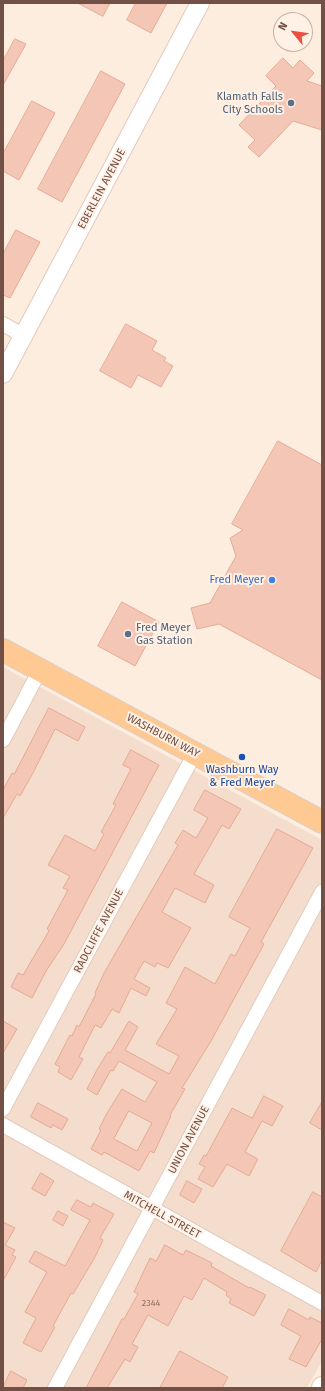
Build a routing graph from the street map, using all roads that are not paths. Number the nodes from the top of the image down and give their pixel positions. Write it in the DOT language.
graph roads {
  1 [pos="200,3"];
  2 [pos="3,324"];
  3 [pos="24,336"];
  4 [pos="3,374"];
  5 [pos="3,650"];
  6 [pos="40,670"];
  7 [pos="3,740"];
  8 [pos="195,753"];
  9 [pos="322,822"];
  10 [pos="322,892"];
  11 [pos="3,1109"];
  12 [pos="3,1125"];
  13 [pos="152,1210"];
  14 [pos="322,1303"];
  15 [pos="55,1388"];
  1 -- 3 [label="street, EBERLEIN AVENUE"];
  2 -- 3 [label="street"];
  3 -- 4 [label="street, EBERLEIN AVENUE"];
  5 -- 6 [label="main road, WASHBURN WAY"];
  6 -- 7 [label="street"];
  6 -- 8 [label="main road, WASHBURN WAY"];
  8 -- 9 [label="main road, WASHBURN WAY"];
  8 -- 11 [label="street, RADCLIFFE AVENUE"];
  10 -- 13 [label="street, UNION AVENUE"];
  12 -- 13 [label="street, MITCHELL STREET"];
  13 -- 14 [label="street, MITCHELL STREET"];
  13 -- 15 [label="street, UNION AVENUE"];
}
